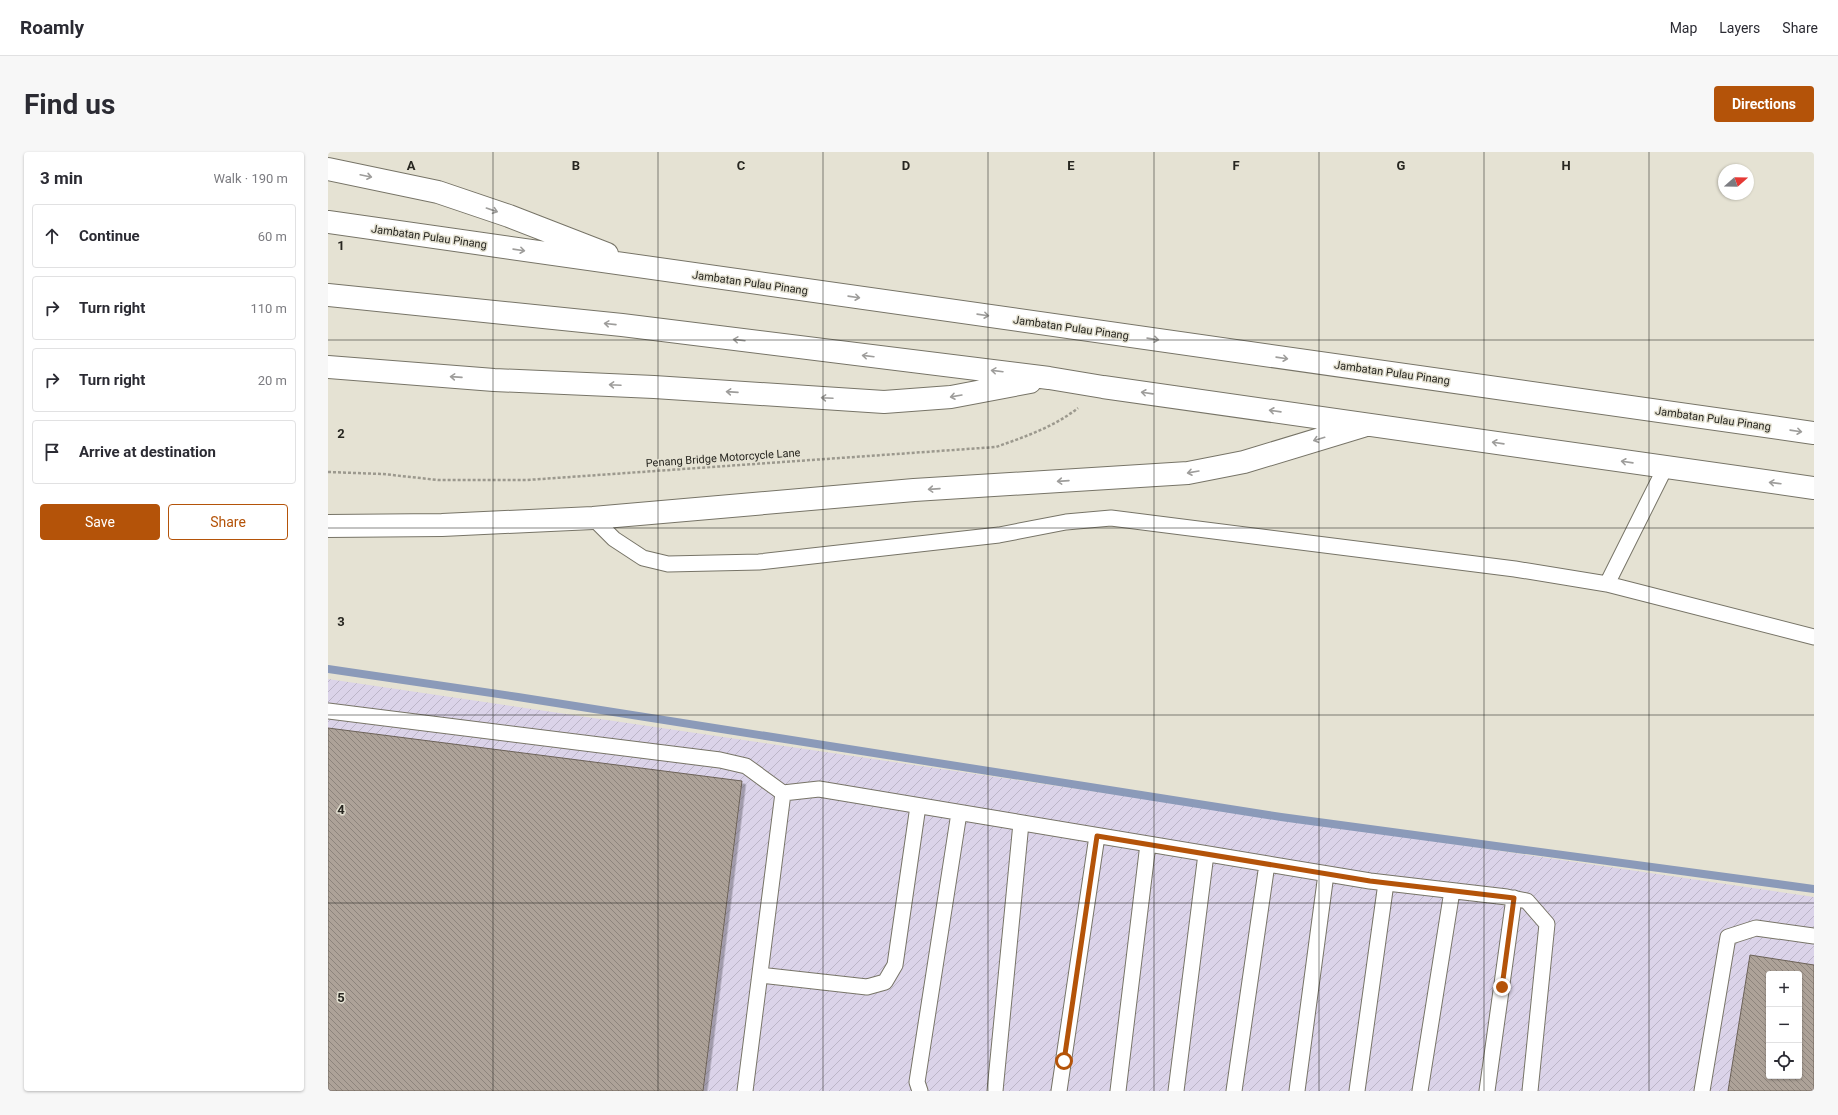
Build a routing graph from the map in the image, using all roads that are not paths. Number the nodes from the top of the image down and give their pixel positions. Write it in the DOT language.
graph roads {
  1 [pos="328,169"];
  2 [pos="328,222"];
  3 [pos="642,268"];
  4 [pos="328,294"];
  5 [pos="328,367"];
  6 [pos="1050,378"];
  7 [pos="1370,424"];
  8 [pos="1814,433"];
  9 [pos="1666,468"];
  10 [pos="1814,488"];
  11 [pos="593,518"];
  12 [pos="328,526"];
  13 [pos="1607,584"];
  14 [pos="1814,637"];
  15 [pos="328,711"];
  16 [pos="783,793"];
  17 [pos="918,806"];
  18 [pos="959,813"];
  19 [pos="1021,823"];
  20 [pos="1097,836"];
  21 [pos="1148,844"];
  22 [pos="1206,854"];
  23 [pos="1267,864"];
  24 [pos="1326,874"];
  25 [pos="1386,883"];
  26 [pos="1452,891"];
  27 [pos="1514,898"];
  28 [pos="1814,936"];
  29 [pos="760,975"];
  30 [pos="745,1091"];
  31 [pos="920,1091"];
  32 [pos="995,1091"];
  33 [pos="1059,1091"];
  34 [pos="1118,1091"];
  35 [pos="1176,1091"];
  36 [pos="1234,1091"];
  37 [pos="1297,1091"];
  38 [pos="1357,1091"];
  39 [pos="1420,1091"];
  40 [pos="1487,1091"];
  41 [pos="1530,1091"];
  42 [pos="1702,1091"];
  1 -- 3 [label="highway, one-way"];
  2 -- 3 [label="highway, Jambatan Pulau Pinang, one-way"];
  3 -- 8 [label="highway, Jambatan Pulau Pinang, one-way"];
  6 -- 4 [label="highway, one-way"];
  6 -- 5 [label="highway, one-way"];
  7 -- 6 [label="highway, one-way"];
  9 -- 7 [label="highway, one-way"];
  7 -- 11 [label="highway, one-way"];
  10 -- 9 [label="highway, one-way"];
  9 -- 13 [label="lane"];
  11 -- 12 [label="highway"];
  11 -- 13 [label="lane"];
  13 -- 14 [label="lane"];
  15 -- 16 [label="lane"];
  16 -- 17 [label="lane"];
  16 -- 29 [label="lane"];
  17 -- 18 [label="lane"];
  17 -- 29 [label="lane"];
  18 -- 19 [label="lane"];
  18 -- 31 [label="lane"];
  19 -- 20 [label="lane"];
  19 -- 32 [label="lane"];
  20 -- 21 [label="lane"];
  20 -- 33 [label="lane"];
  21 -- 22 [label="lane"];
  21 -- 34 [label="lane"];
  22 -- 23 [label="lane"];
  22 -- 35 [label="lane"];
  23 -- 24 [label="lane"];
  23 -- 36 [label="lane"];
  24 -- 25 [label="lane"];
  24 -- 37 [label="lane"];
  25 -- 26 [label="lane"];
  25 -- 38 [label="lane"];
  26 -- 27 [label="lane"];
  26 -- 39 [label="lane"];
  27 -- 40 [label="lane"];
  27 -- 41 [label="lane"];
  28 -- 42 [label="lane"];
  29 -- 30 [label="lane"];
}
